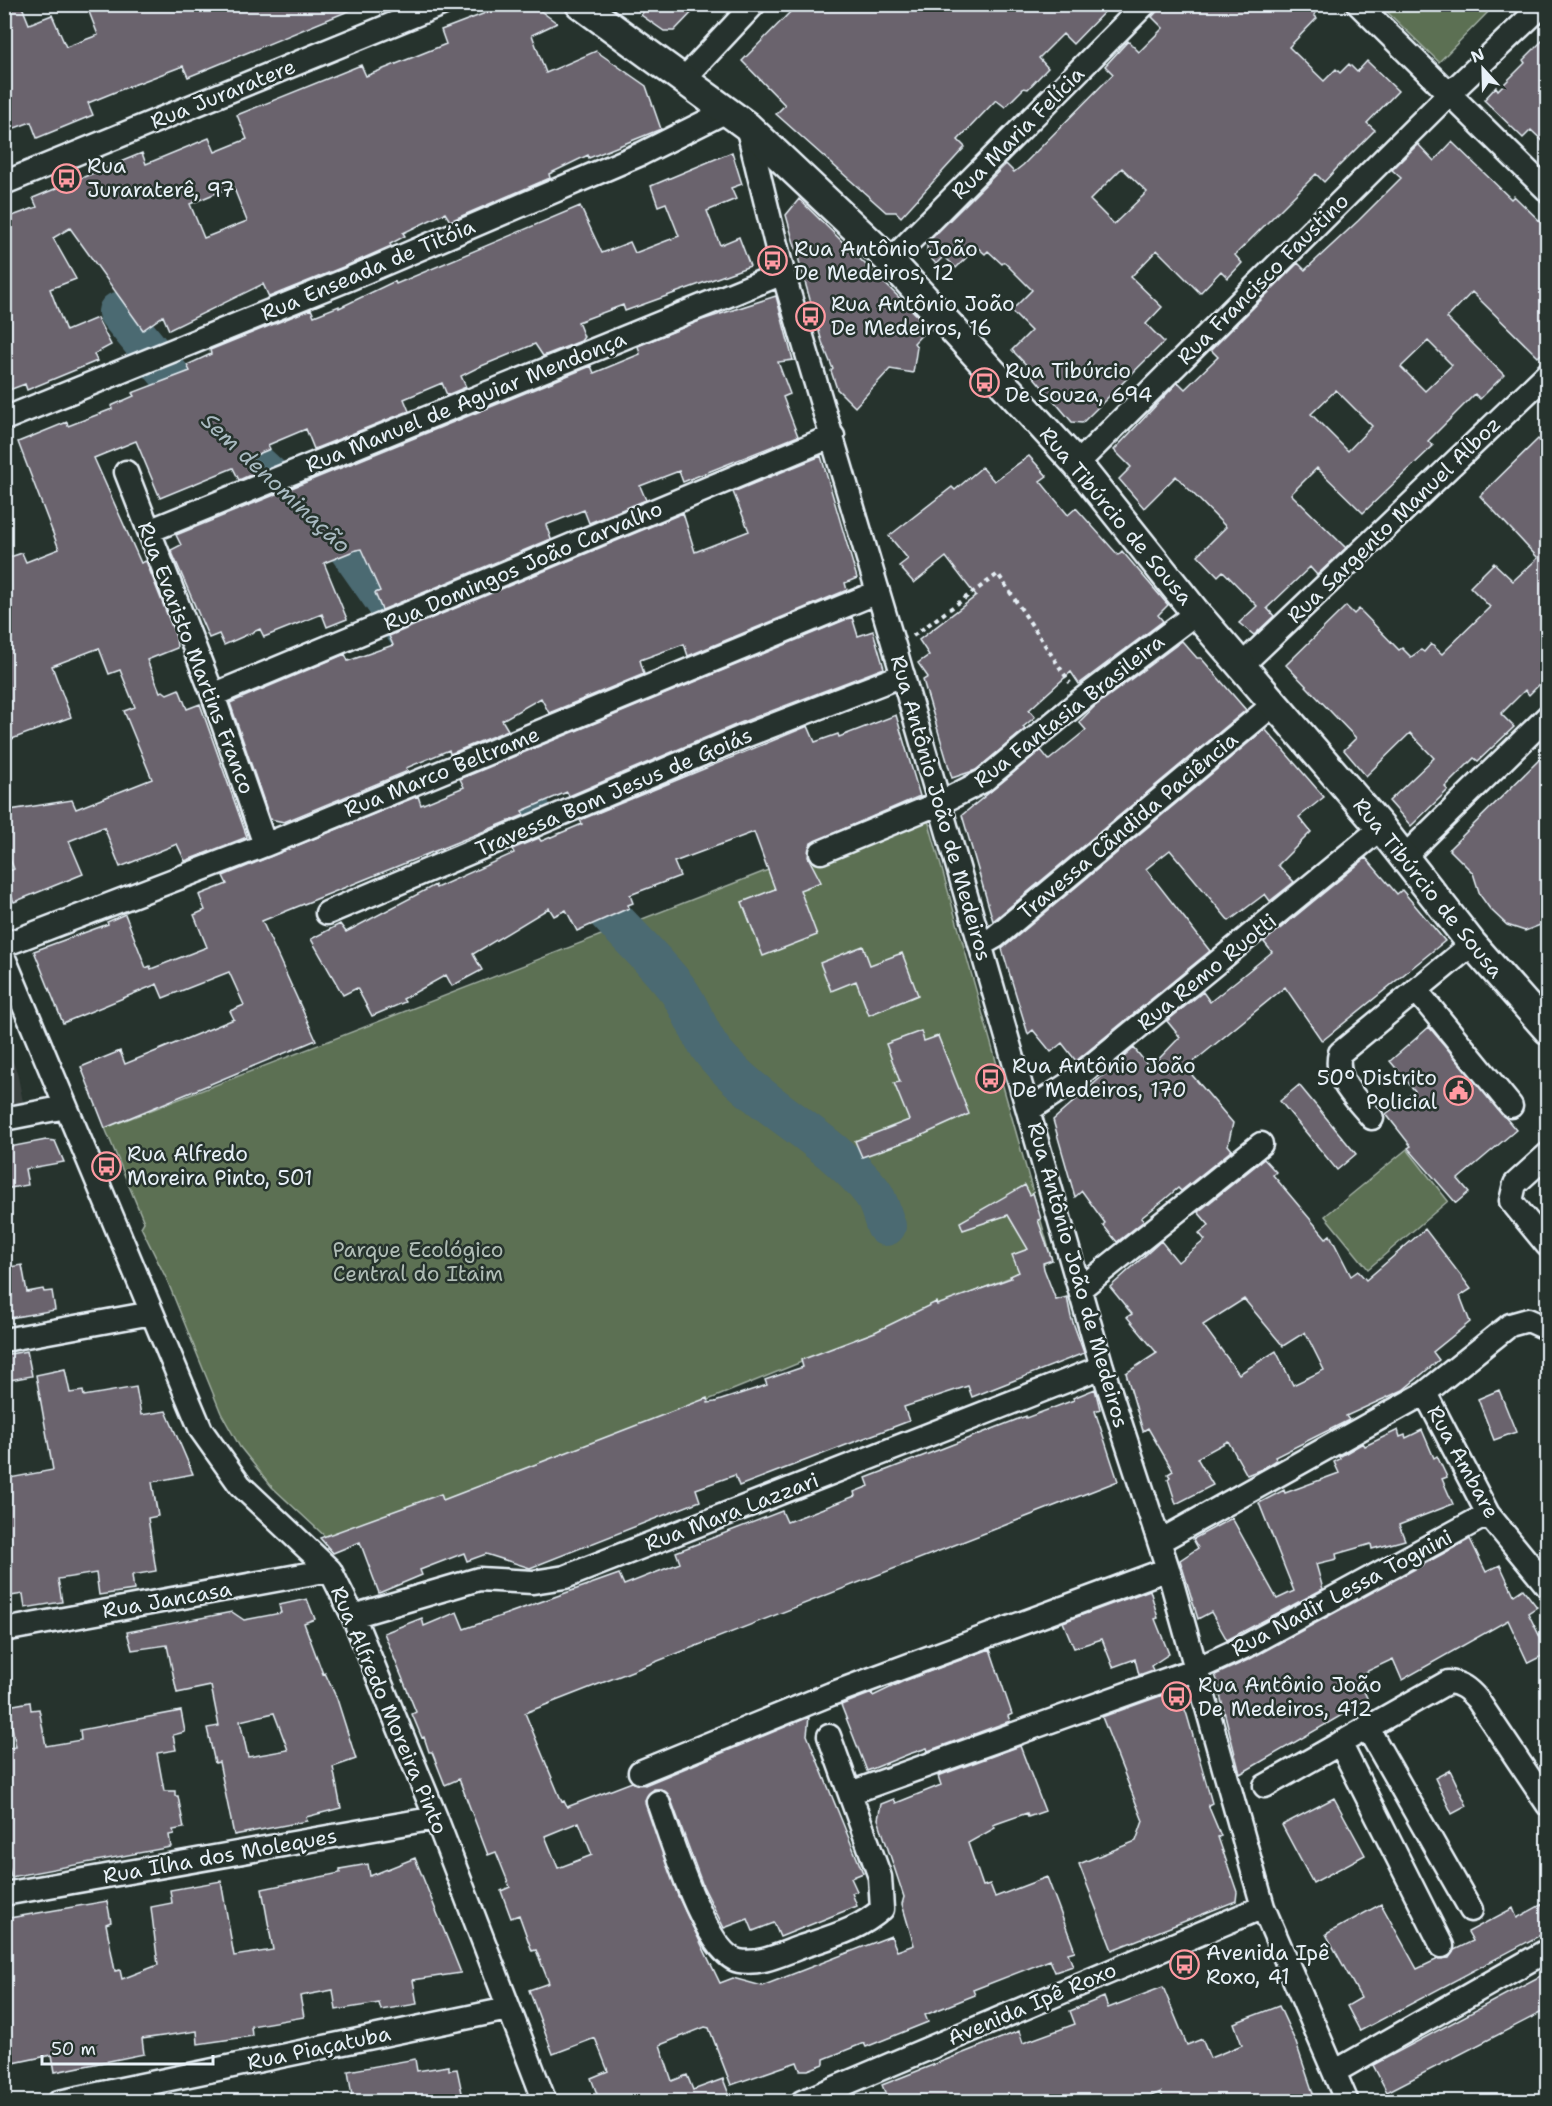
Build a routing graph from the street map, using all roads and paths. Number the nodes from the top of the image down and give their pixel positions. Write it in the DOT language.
graph roads {
  1 [pos="442,4"];
  2 [pos="580,4"];
  3 [pos="754,4"];
  4 [pos="1145,4"];
  5 [pos="1358,4"];
  6 [pos="1544,4"];
  7 [pos="683,80"];
  8 [pos="1449,94"];
  9 [pos="737,119"];
  10 [pos="4,183"];
  11 [pos="1546,186"];
  12 [pos="890,261"];
  13 [pos="783,273"];
  14 [pos="1548,373"];
  15 [pos="4,419"];
  16 [pos="833,436"];
  17 [pos="1077,464"];
  18 [pos="126,472"];
  19 [pos="149,531"];
  20 [pos="878,592"];
  21 [pos="1196,613"];
  22 [pos="895,649"];
  23 [pos="1241,666"];
  24 [pos="903,675"];
  25 [pos="213,695"];
  26 [pos="1082,700"];
  27 [pos="1274,704"];
  28 [pos="1548,716"];
  29 [pos="940,804"];
  30 [pos="1381,828"];
  31 [pos="265,845"];
  32 [pos="822,852"];
  33 [pos="1404,857"];
  34 [pos="327,913"];
  35 [pos="1472,944"];
  36 [pos="4,945"];
  37 [pos="981,945"];
  38 [pos="4,958"];
  39 [pos="1416,990"];
  40 [pos="1548,1030"];
  41 [pos="1511,1106"];
  42 [pos="66,1107"];
  43 [pos="1029,1110"];
  44 [pos="1372,1118"];
  45 [pos="4,1119"];
  46 [pos="1261,1144"];
  47 [pos="1548,1154"];
  48 [pos="1547,1245"];
  49 [pos="1080,1289"];
  50 [pos="152,1313"];
  51 [pos="1548,1329"];
  52 [pos="4,1340"];
  53 [pos="1102,1367"];
  54 [pos="1425,1393"];
  55 [pos="1488,1514"];
  56 [pos="1160,1541"];
  57 [pos="1168,1569"];
  58 [pos="330,1570"];
  59 [pos="1548,1587"];
  60 [pos="353,1616"];
  61 [pos="4,1630"];
  62 [pos="1196,1669"];
  63 [pos="1367,1727"];
  64 [pos="829,1736"];
  65 [pos="1340,1743"];
  66 [pos="640,1772"];
  67 [pos="850,1793"];
  68 [pos="658,1802"];
  69 [pos="1233,1804"];
  70 [pos="1548,1805"];
  71 [pos="435,1818"];
  72 [pos="4,1894"];
  73 [pos="1263,1908"];
  74 [pos="1471,1910"];
  75 [pos="1442,1946"];
  76 [pos="1548,1950"];
  77 [pos="508,2009"];
  78 [pos="1336,2071"];
  79 [pos="59,2102"];
  80 [pos="545,2102"];
  81 [pos="802,2102"];
  82 [pos="1347,2102"];
  1 -- 10 [label="street, Rua Juraratere"];
  2 -- 7 [label="main road, Rua Tibúrcio de Sousa"];
  3 -- 7 [label="street"];
  4 -- 12 [label="street, Rua Maria Felícia"];
  5 -- 8 [label="street"];
  6 -- 8 [label="street, Rua Francisco Faustino"];
  7 -- 9 [label="main road, Rua Tibúrcio de Sousa"];
  8 -- 11 [label="street"];
  8 -- 17 [label="street, Rua Francisco Faustino"];
  9 -- 12 [label="main road, Rua Tibúrcio de Sousa"];
  9 -- 13 [label="street, Rua Antônio João de Medeiros"];
  9 -- 15 [label="street, Rua Enseada de Titóia"];
  12 -- 17 [label="main road, Rua Tibúrcio de Sousa"];
  13 -- 16 [label="street, Rua Antônio João de Medeiros"];
  13 -- 19 [label="street, Rua Manuel de Aguiar Mendonça"];
  14 -- 23 [label="street, Rua Sargento Manuel Alboz"];
  16 -- 20 [label="street, Rua Antônio João de Medeiros"];
  16 -- 25 [label="street, Rua Domingos João Carvalho"];
  17 -- 21 [label="main road, Rua Tibúrcio de Sousa"];
  18 -- 19 [label="street, Rua Evaristo Martins Franco"];
  19 -- 25 [label="street, Rua Evaristo Martins Franco"];
  20 -- 22 [label="street, Rua Antônio João de Medeiros"];
  20 -- 31 [label="street, Rua Marco Beltrame"];
  21 -- 23 [label="main road, Rua Tibúrcio de Sousa"];
  21 -- 26 [label="street, Rua Fantasia Brasileira"];
  22 -- 24 [label="street, Rua Antônio João de Medeiros"];
  22 -- 26 [label="path"];
  23 -- 27 [label="main road, Rua Tibúrcio de Sousa"];
  24 -- 29 [label="street, Rua Antônio João de Medeiros"];
  24 -- 34 [label="street, Travessa Bom Jesus de Goiás"];
  25 -- 31 [label="street, Rua Evaristo Martins Franco"];
  26 -- 29 [label="street, Rua Fantasia Brasileira"];
  27 -- 30 [label="main road, Rua Tibúrcio de Sousa"];
  27 -- 37 [label="street, Travessa Cãndida Paciência"];
  28 -- 33 [label="street"];
  29 -- 32 [label="street, Rua Fantasia Brasileira"];
  29 -- 37 [label="street, Rua Antônio João de Medeiros"];
  30 -- 33 [label="main road, Rua Tibúrcio de Sousa"];
  30 -- 43 [label="street, Rua Remo Ruotti"];
  31 -- 36 [label="street, Rua Marco Beltrame"];
  33 -- 35 [label="main road, Rua Tibúrcio de Sousa"];
  35 -- 39 [label="street"];
  35 -- 40 [label="main road, Rua Tibúrcio de Sousa"];
  37 -- 43 [label="street, Rua Antônio João de Medeiros"];
  38 -- 42 [label="street, Rua Alfredo Moreira Pinto"];
  39 -- 41 [label="street"];
  39 -- 44 [label="street"];
  42 -- 45 [label="street"];
  42 -- 50 [label="street, Rua Alfredo Moreira Pinto"];
  43 -- 49 [label="street, Rua Antônio João de Medeiros"];
  46 -- 49 [label="street"];
  47 -- 48 [label="street"];
  49 -- 53 [label="street, Rua Antônio João de Medeiros"];
  50 -- 52 [label="street"];
  50 -- 58 [label="street, Rua Alfredo Moreira Pinto"];
  51 -- 54 [label="street"];
  53 -- 56 [label="street, Rua Antônio João de Medeiros"];
  53 -- 60 [label="street, Rua Mara Lazzari"];
  54 -- 55 [label="street, Rua Ambare"];
  54 -- 56 [label="street"];
  55 -- 59 [label="street, Rua Ambare"];
  55 -- 62 [label="street, Rua Nadir Lessa Tognini"];
  56 -- 57 [label="street, Rua Antônio João de Medeiros"];
  57 -- 62 [label="street, Rua Antônio João de Medeiros"];
  57 -- 66 [label="street"];
  58 -- 60 [label="street, Rua Alfredo Moreira Pinto"];
  58 -- 61 [label="street, Rua Jancasa"];
  60 -- 71 [label="street, Rua Alfredo Moreira Pinto"];
  62 -- 67 [label="street, Rua Nadir Lessa Tognini"];
  62 -- 69 [label="street, Rua Antônio João de Medeiros"];
  63 -- 65 [label="street"];
  63 -- 70 [label="street"];
  63 -- 74 [label="street"];
  64 -- 67 [label="street"];
  65 -- 69 [label="street"];
  65 -- 75 [label="street"];
  67 -- 68 [label="street"];
  69 -- 73 [label="street, Rua Antônio João de Medeiros"];
  71 -- 72 [label="street, Rua Ilha dos Moleques"];
  71 -- 77 [label="street, Rua Alfredo Moreira Pinto"];
  73 -- 78 [label="street, Rua Antônio João de Medeiros"];
  73 -- 81 [label="street, Avenida Ipê Roxo"];
  76 -- 78 [label="street"];
  77 -- 79 [label="street, Rua Piaçatuba"];
  77 -- 80 [label="street, Rua Alfredo Moreira Pinto"];
  78 -- 82 [label="street, Rua Antônio João de Medeiros"];
}
